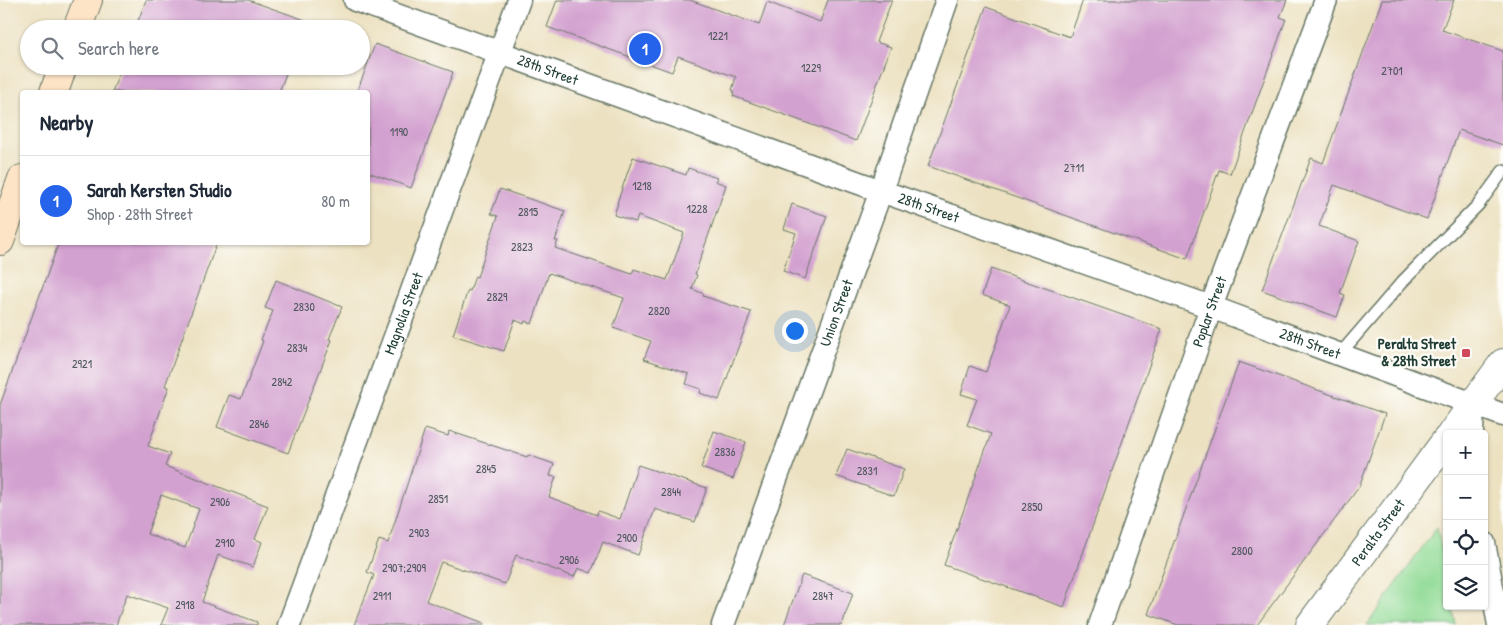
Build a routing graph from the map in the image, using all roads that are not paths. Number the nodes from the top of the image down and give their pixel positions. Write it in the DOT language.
graph roads {
  1 [pos="88,0"];
  2 [pos="355,0"];
  3 [pos="519,0"];
  4 [pos="947,0"];
  5 [pos="1326,0"];
  6 [pos="80,20"];
  7 [pos="500,54"];
  8 [pos="61,75"];
  9 [pos="55,90"];
  10 [pos="1503,172"];
  11 [pos="20,185"];
  12 [pos="881,191"];
  13 [pos="0,241"];
  14 [pos="1211,307"];
  15 [pos="1340,354"];
  16 [pos="1503,363"];
  17 [pos="1473,403"];
  18 [pos="1503,415"];
  19 [pos="1454,430"];
  20 [pos="1472,430"];
  21 [pos="1443,444"];
  22 [pos="1488,565"];
  23 [pos="289,625"];
  24 [pos="724,625"];
  25 [pos="1100,625"];
  26 [pos="1310,625"];
  27 [pos="1499,625"];
  1 -- 6 [label="main road"];
  2 -- 7 [label="street, 28th Street"];
  3 -- 7 [label="street, Magnolia Street"];
  4 -- 12 [label="street, Union Street"];
  5 -- 14 [label="street, Poplar Street"];
  7 -- 12 [label="street, 28th Street"];
  7 -- 23 [label="street, Magnolia Street"];
  8 -- 9 [label="main road"];
  10 -- 15 [label="lane"];
  11 -- 13 [label="main road"];
  12 -- 14 [label="street, 28th Street"];
  12 -- 24 [label="street, Union Street"];
  14 -- 15 [label="street, 28th Street"];
  14 -- 25 [label="street, Poplar Street"];
  15 -- 17 [label="street, 28th Street"];
  16 -- 17 [label="street"];
  17 -- 18 [label="street, 28th Street"];
  17 -- 19 [label="street"];
  17 -- 20 [label="street"];
  21 -- 26 [label="street, Peralta Street"];
  22 -- 27 [label="street"];
}
